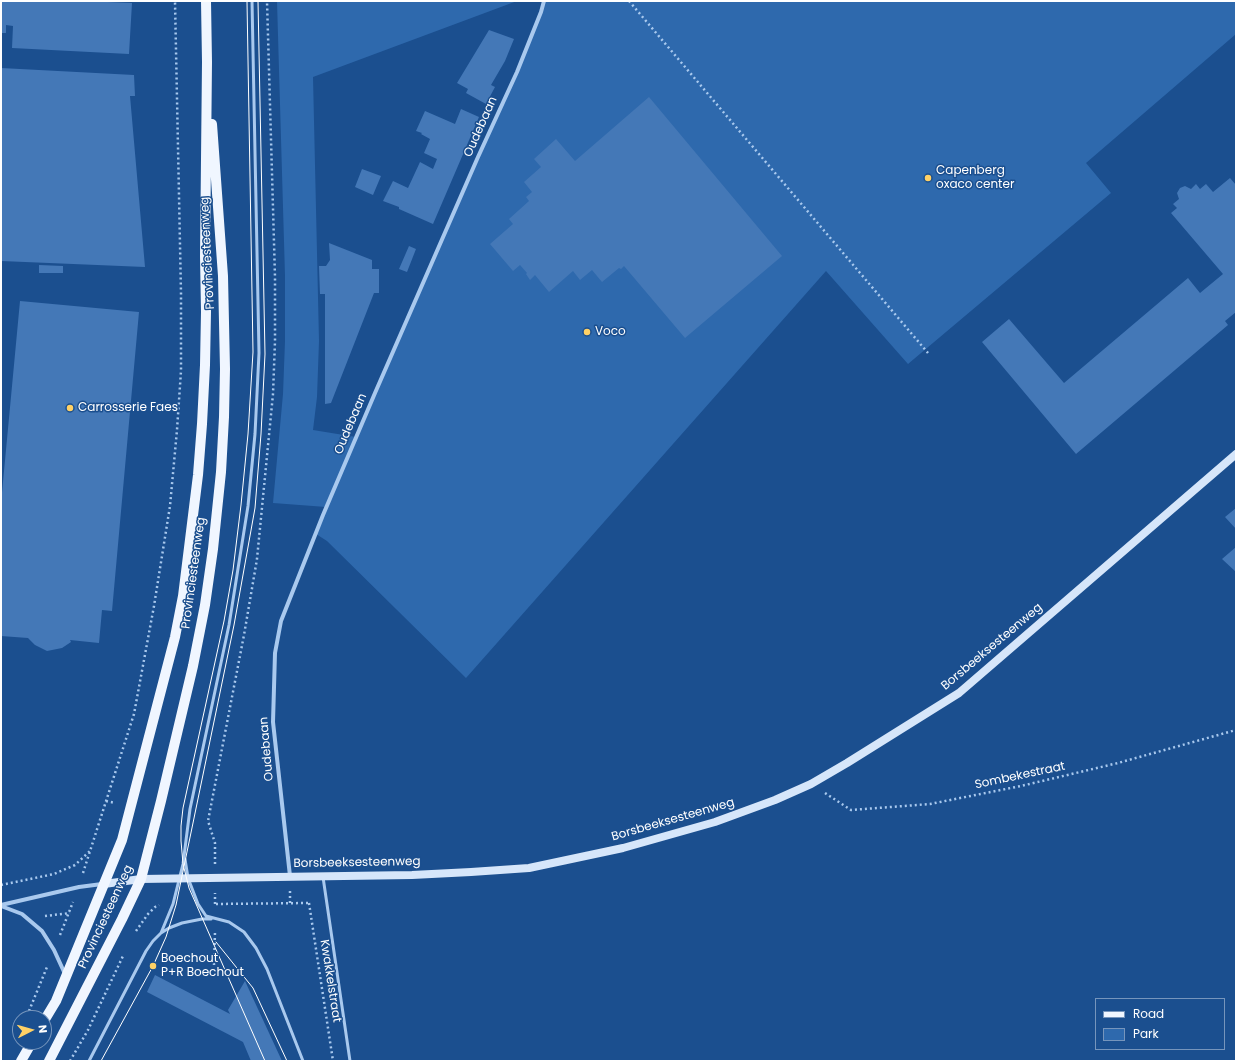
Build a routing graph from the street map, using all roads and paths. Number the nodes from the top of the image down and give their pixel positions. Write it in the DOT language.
graph roads {
  1 [pos="175,1"];
  2 [pos="206,1"];
  3 [pos="252,1"];
  4 [pos="544,1"];
  5 [pos="629,1"];
  6 [pos="207,62"];
  7 [pos="928,353"];
  8 [pos="1236,454"];
  9 [pos="1236,730"];
  10 [pos="811,784"];
  11 [pos="90,851"];
  12 [pos="184,853"];
  13 [pos="290,876"];
  14 [pos="323,876"];
  15 [pos="184,878"];
  16 [pos="141,879"];
  17 [pos="104,884"];
  18 [pos="1,885"];
  19 [pos="78,887"];
  20 [pos="173,904"];
  21 [pos="198,904"];
  22 [pos="1,905"];
  23 [pos="215,919"];
  24 [pos="135,933"];
  25 [pos="161,933"];
  26 [pos="125,953"];
  27 [pos="214,965"];
  28 [pos="66,975"];
  29 [pos="51,1010"];
  30 [pos="27,1050"];
  31 [pos="21,1061"];
  32 [pos="49,1061"];
  33 [pos="70,1061"];
  34 [pos="88,1061"];
  35 [pos="303,1061"];
  36 [pos="333,1061"];
  37 [pos="350,1061"];
  1 -- 11 [label="path"];
  2 -- 6 [label="main road, Provinciesteenweg"];
  3 -- 12 [label="lane"];
  4 -- 13 [label="street, Oudebaan"];
  5 -- 7 [label="path"];
  6 -- 16 [label="main road, Provinciesteenweg"];
  6 -- 17 [label="main road, Provinciesteenweg"];
  8 -- 10 [label="street, Borsbeeksesteenweg"];
  9 -- 10 [label="path, Sombekestraat"];
  10 -- 14 [label="street, Borsbeeksesteenweg"];
  11 -- 18 [label="path"];
  11 -- 19 [label="path"];
  12 -- 15 [label="lane"];
  12 -- 15 [label="lane"];
  13 -- 14 [label="street, Borsbeeksesteenweg"];
  13 -- 15 [label="street, Borsbeeksesteenweg"];
  14 -- 37 [label="lane"];
  15 -- 16 [label="street, Borsbeeksesteenweg"];
  15 -- 20 [label="lane"];
  15 -- 21 [label="lane"];
  16 -- 17 [label="street, Borsbeeksesteenweg"];
  16 -- 32 [label="main road, Provinciesteenweg"];
  17 -- 19 [label="street, Borsbeeksesteenweg"];
  17 -- 28 [label="main road, Provinciesteenweg"];
  19 -- 22 [label="street, Borsbeeksesteenweg"];
  20 -- 24 [label="path"];
  20 -- 25 [label="lane"];
  21 -- 23 [label="lane"];
  21 -- 36 [label="path, Kwakkelstraat"];
  22 -- 28 [label="street, Borsbeeksesteenweg"];
  23 -- 25 [label="lane"];
  23 -- 27 [label="path"];
  23 -- 35 [label="lane"];
  25 -- 34 [label="lane"];
  26 -- 33 [label="path"];
  28 -- 29 [label="main road, Provinciesteenweg"];
  30 -- 31 [label="main road"];
}
